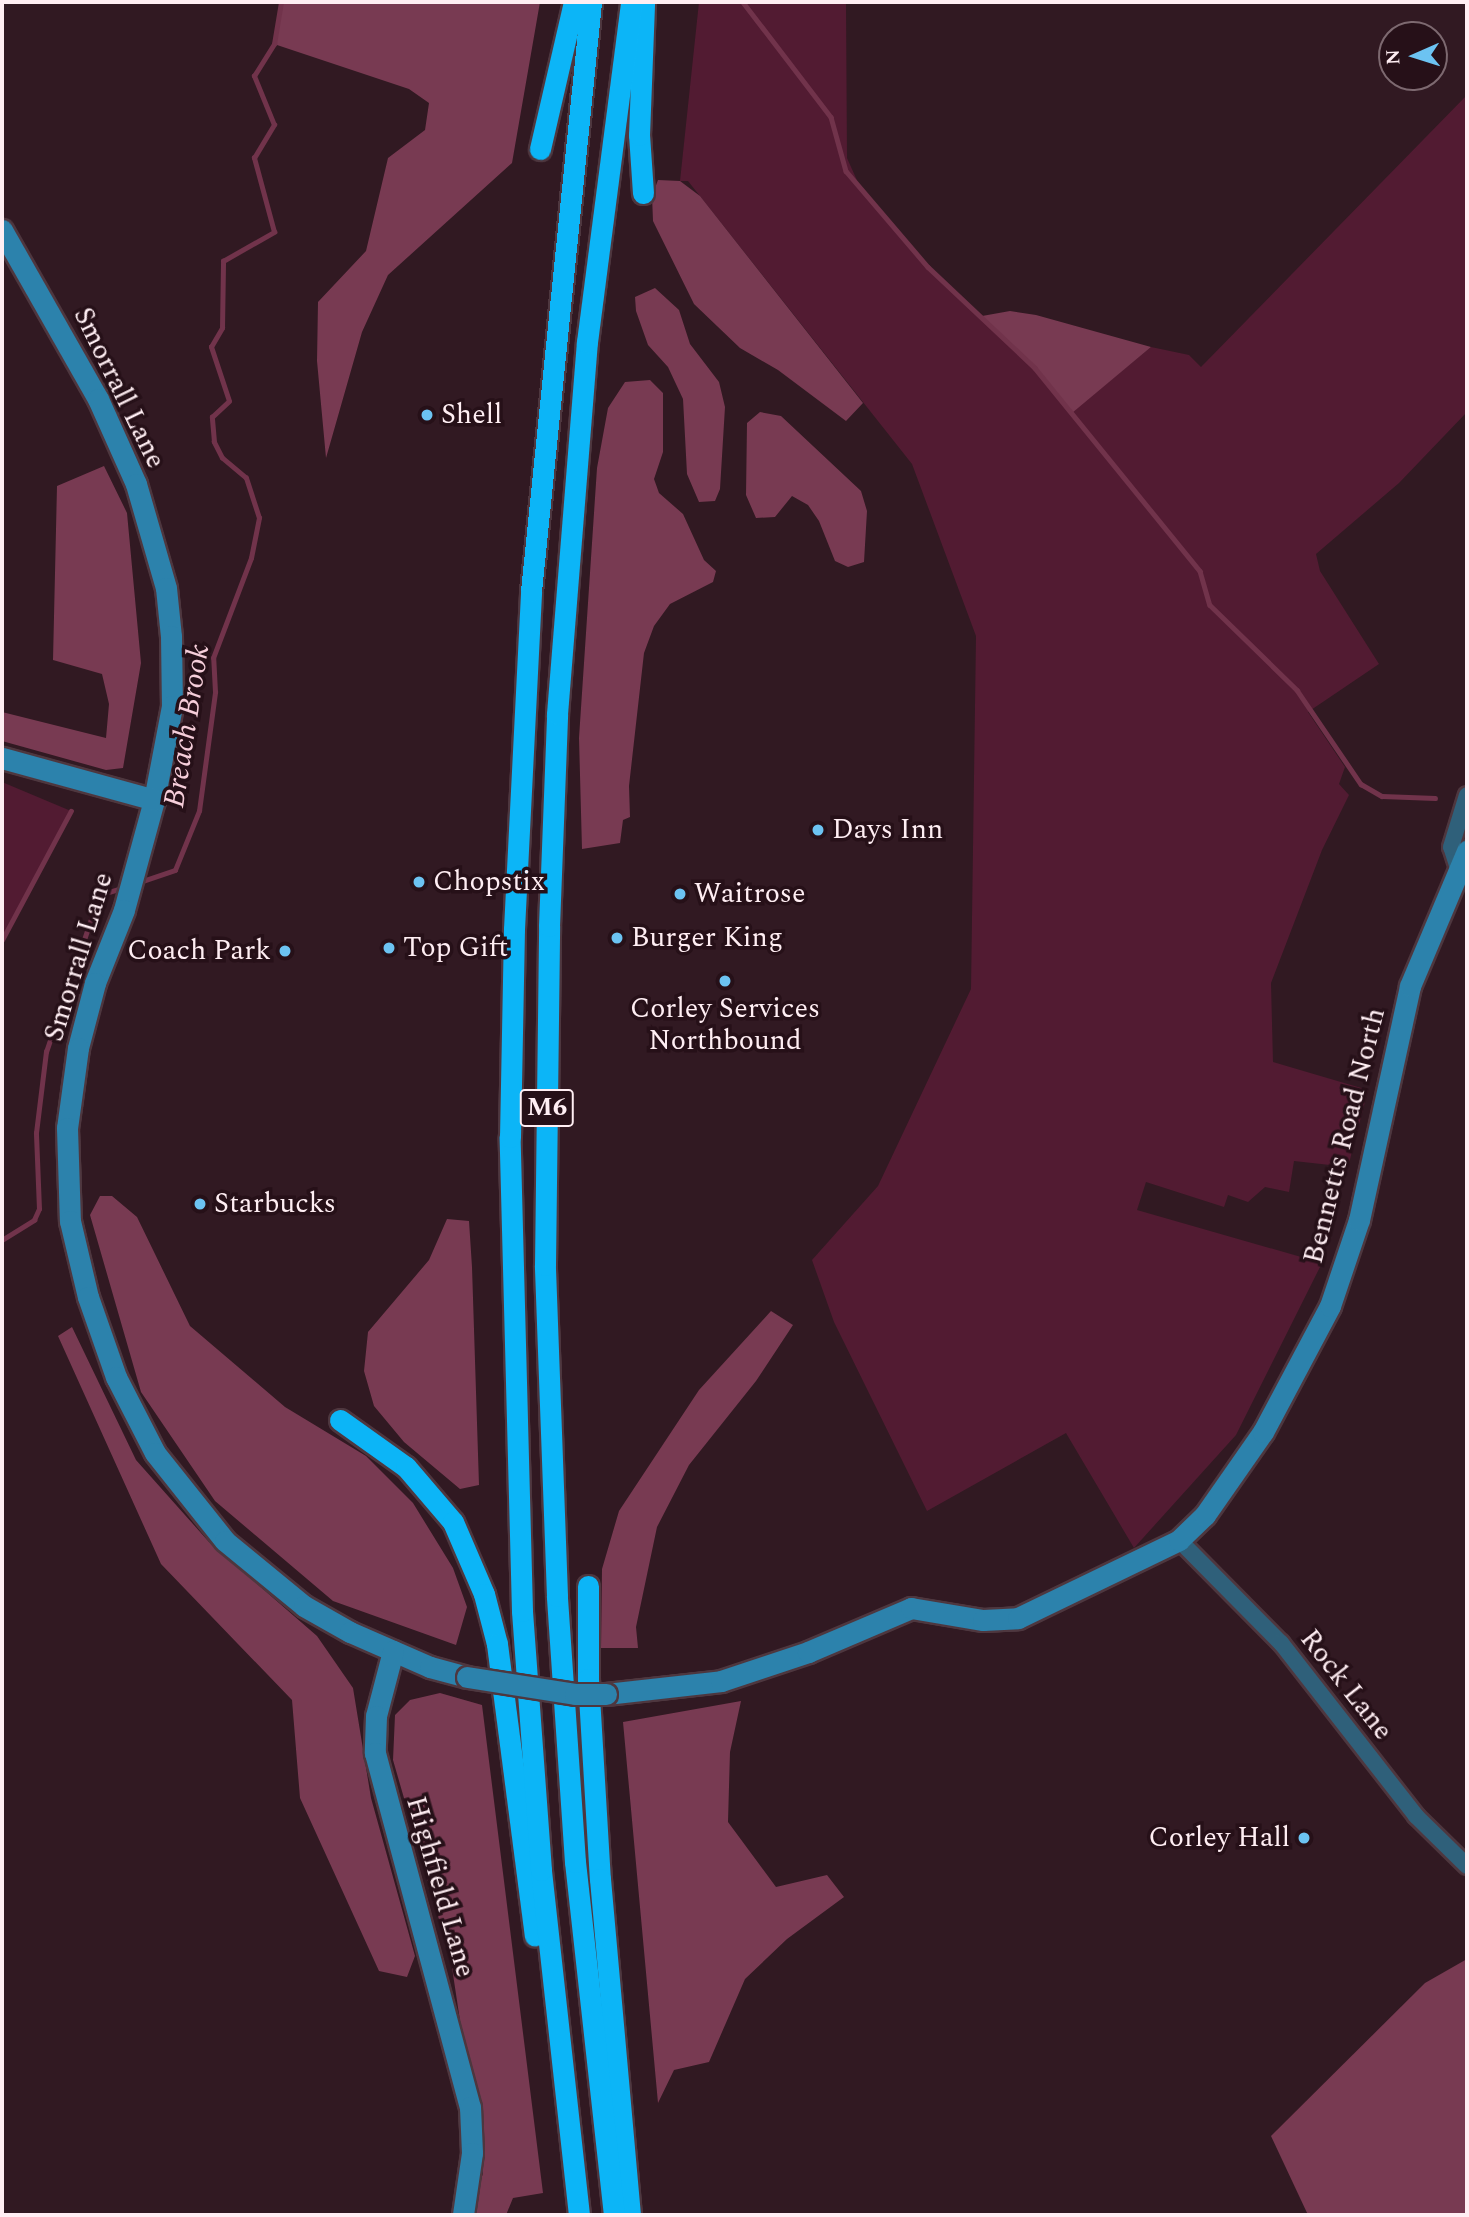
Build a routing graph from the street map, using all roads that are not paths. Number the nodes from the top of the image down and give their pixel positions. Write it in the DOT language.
graph roads {
  1 [pos="574,2"];
  2 [pos="591,2"];
  3 [pos="631,2"];
  4 [pos="644,2"];
  5 [pos="540,149"];
  6 [pos="643,193"];
  7 [pos="2,230"];
  8 [pos="2,758"];
  9 [pos="1467,795"];
  10 [pos="154,800"];
  11 [pos="1462,859"];
  12 [pos="340,1420"];
  13 [pos="1179,1541"];
  14 [pos="588,1586"];
  15 [pos="393,1651"];
  16 [pos="1467,1866"];
  17 [pos="564,2103"];
  18 [pos="463,2215"];
  19 [pos="579,2215"];
  20 [pos="614,2215"];
  21 [pos="630,2215"];
  1 -- 5 [label="highway"];
  2 -- 17 [label="highway, M6"];
  3 -- 20 [label="highway, M6"];
  4 -- 6 [label="highway"];
  7 -- 10 [label="street, Smorrall Lane"];
  8 -- 10 [label="street"];
  9 -- 11 [label="street, Bennetts Road North"];
  10 -- 15 [label="street, Smorrall Lane"];
  11 -- 13 [label="street, Bennetts Road North"];
  12 -- 17 [label="highway"];
  13 -- 15 [label="street, Bennetts Road North, bridge"];
  13 -- 16 [label="street, Rock Lane"];
  14 -- 21 [label="highway"];
  15 -- 18 [label="street, Highfield Lane"];
  17 -- 19 [label="highway, M6"];
}
